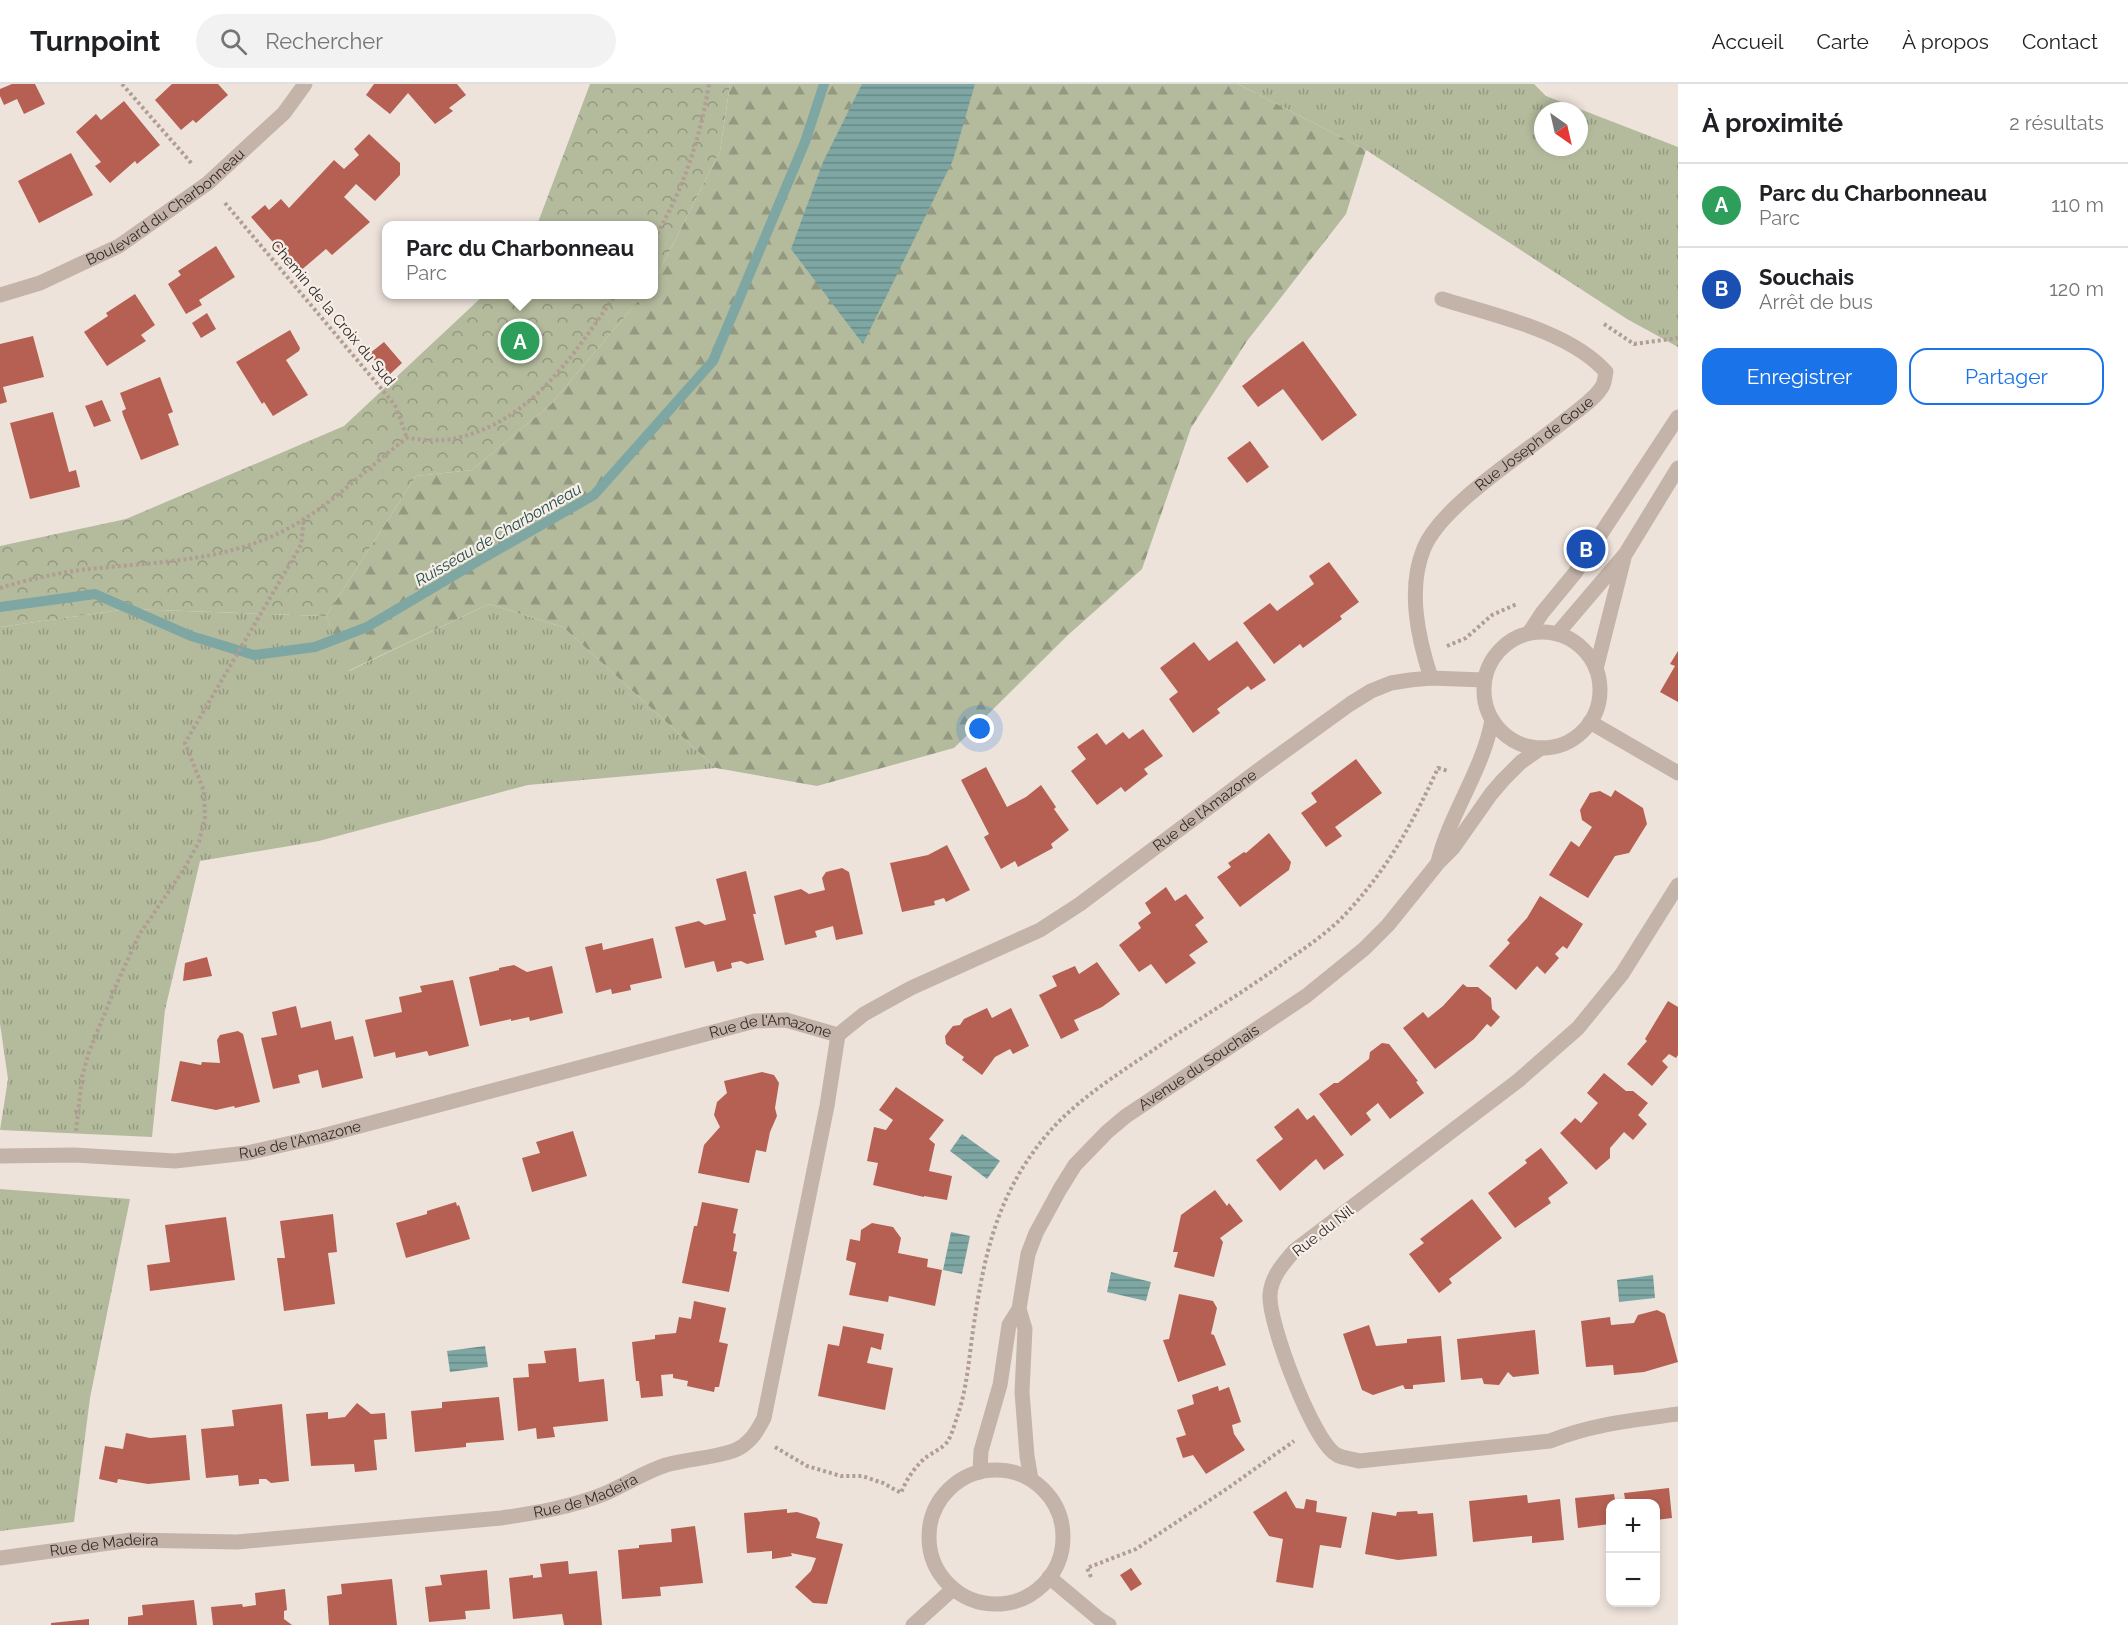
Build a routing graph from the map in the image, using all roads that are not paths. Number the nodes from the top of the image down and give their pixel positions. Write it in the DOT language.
graph roads {
  1 [pos="305,84"];
  2 [pos="0,295"];
  3 [pos="1442,299"];
  4 [pos="1678,417"];
  5 [pos="1678,468"];
  6 [pos="1626,553"];
  7 [pos="1529,633"];
  8 [pos="1557,634"];
  9 [pos="1596,669"];
  10 [pos="1431,678"];
  11 [pos="1484,680"];
  12 [pos="1492,720"];
  13 [pos="1590,722"];
  14 [pos="1541,748"];
  15 [pos="1678,773"];
  16 [pos="1438,862"];
  17 [pos="1678,885"];
  18 [pos="838,1035"];
  19 [pos="0,1156"];
  20 [pos="1019,1309"];
  21 [pos="1678,1414"];
  22 [pos="980,1472"];
  23 [pos="1030,1479"];
  24 [pos="0,1558"];
  25 [pos="1049,1577"];
  26 [pos="953,1589"];
  27 [pos="913,1625"];
  28 [pos="1109,1625"];
  1 -- 2 [label="street, Boulevard du Charbonneau"];
  3 -- 10 [label="street, Rue Joseph de Goue"];
  4 -- 7 [label="street"];
  5 -- 6 [label="street"];
  6 -- 8 [label="street"];
  6 -- 9 [label="street"];
  7 -- 8 [label="street"];
  7 -- 11 [label="street"];
  8 -- 9 [label="street"];
  9 -- 13 [label="street"];
  10 -- 11 [label="street, Rue de l'Amazone"];
  10 -- 18 [label="street, Rue de l'Amazone"];
  11 -- 12 [label="street"];
  12 -- 14 [label="street"];
  12 -- 16 [label="street, Avenue du Souchais"];
  13 -- 14 [label="street"];
  13 -- 15 [label="street"];
  14 -- 16 [label="street, Avenue du Souchais"];
  16 -- 20 [label="street, Avenue du Souchais"];
  17 -- 21 [label="street, Rue du Nil"];
  18 -- 19 [label="street, Rue de l'Amazone"];
  18 -- 24 [label="street, Rue de Madeira"];
  20 -- 22 [label="street, Avenue du Souchais"];
  20 -- 23 [label="street, Avenue du Souchais"];
  22 -- 23 [label="street"];
  22 -- 26 [label="street"];
  23 -- 25 [label="street"];
  25 -- 26 [label="street"];
  25 -- 28 [label="street"];
  26 -- 27 [label="street"];
}
